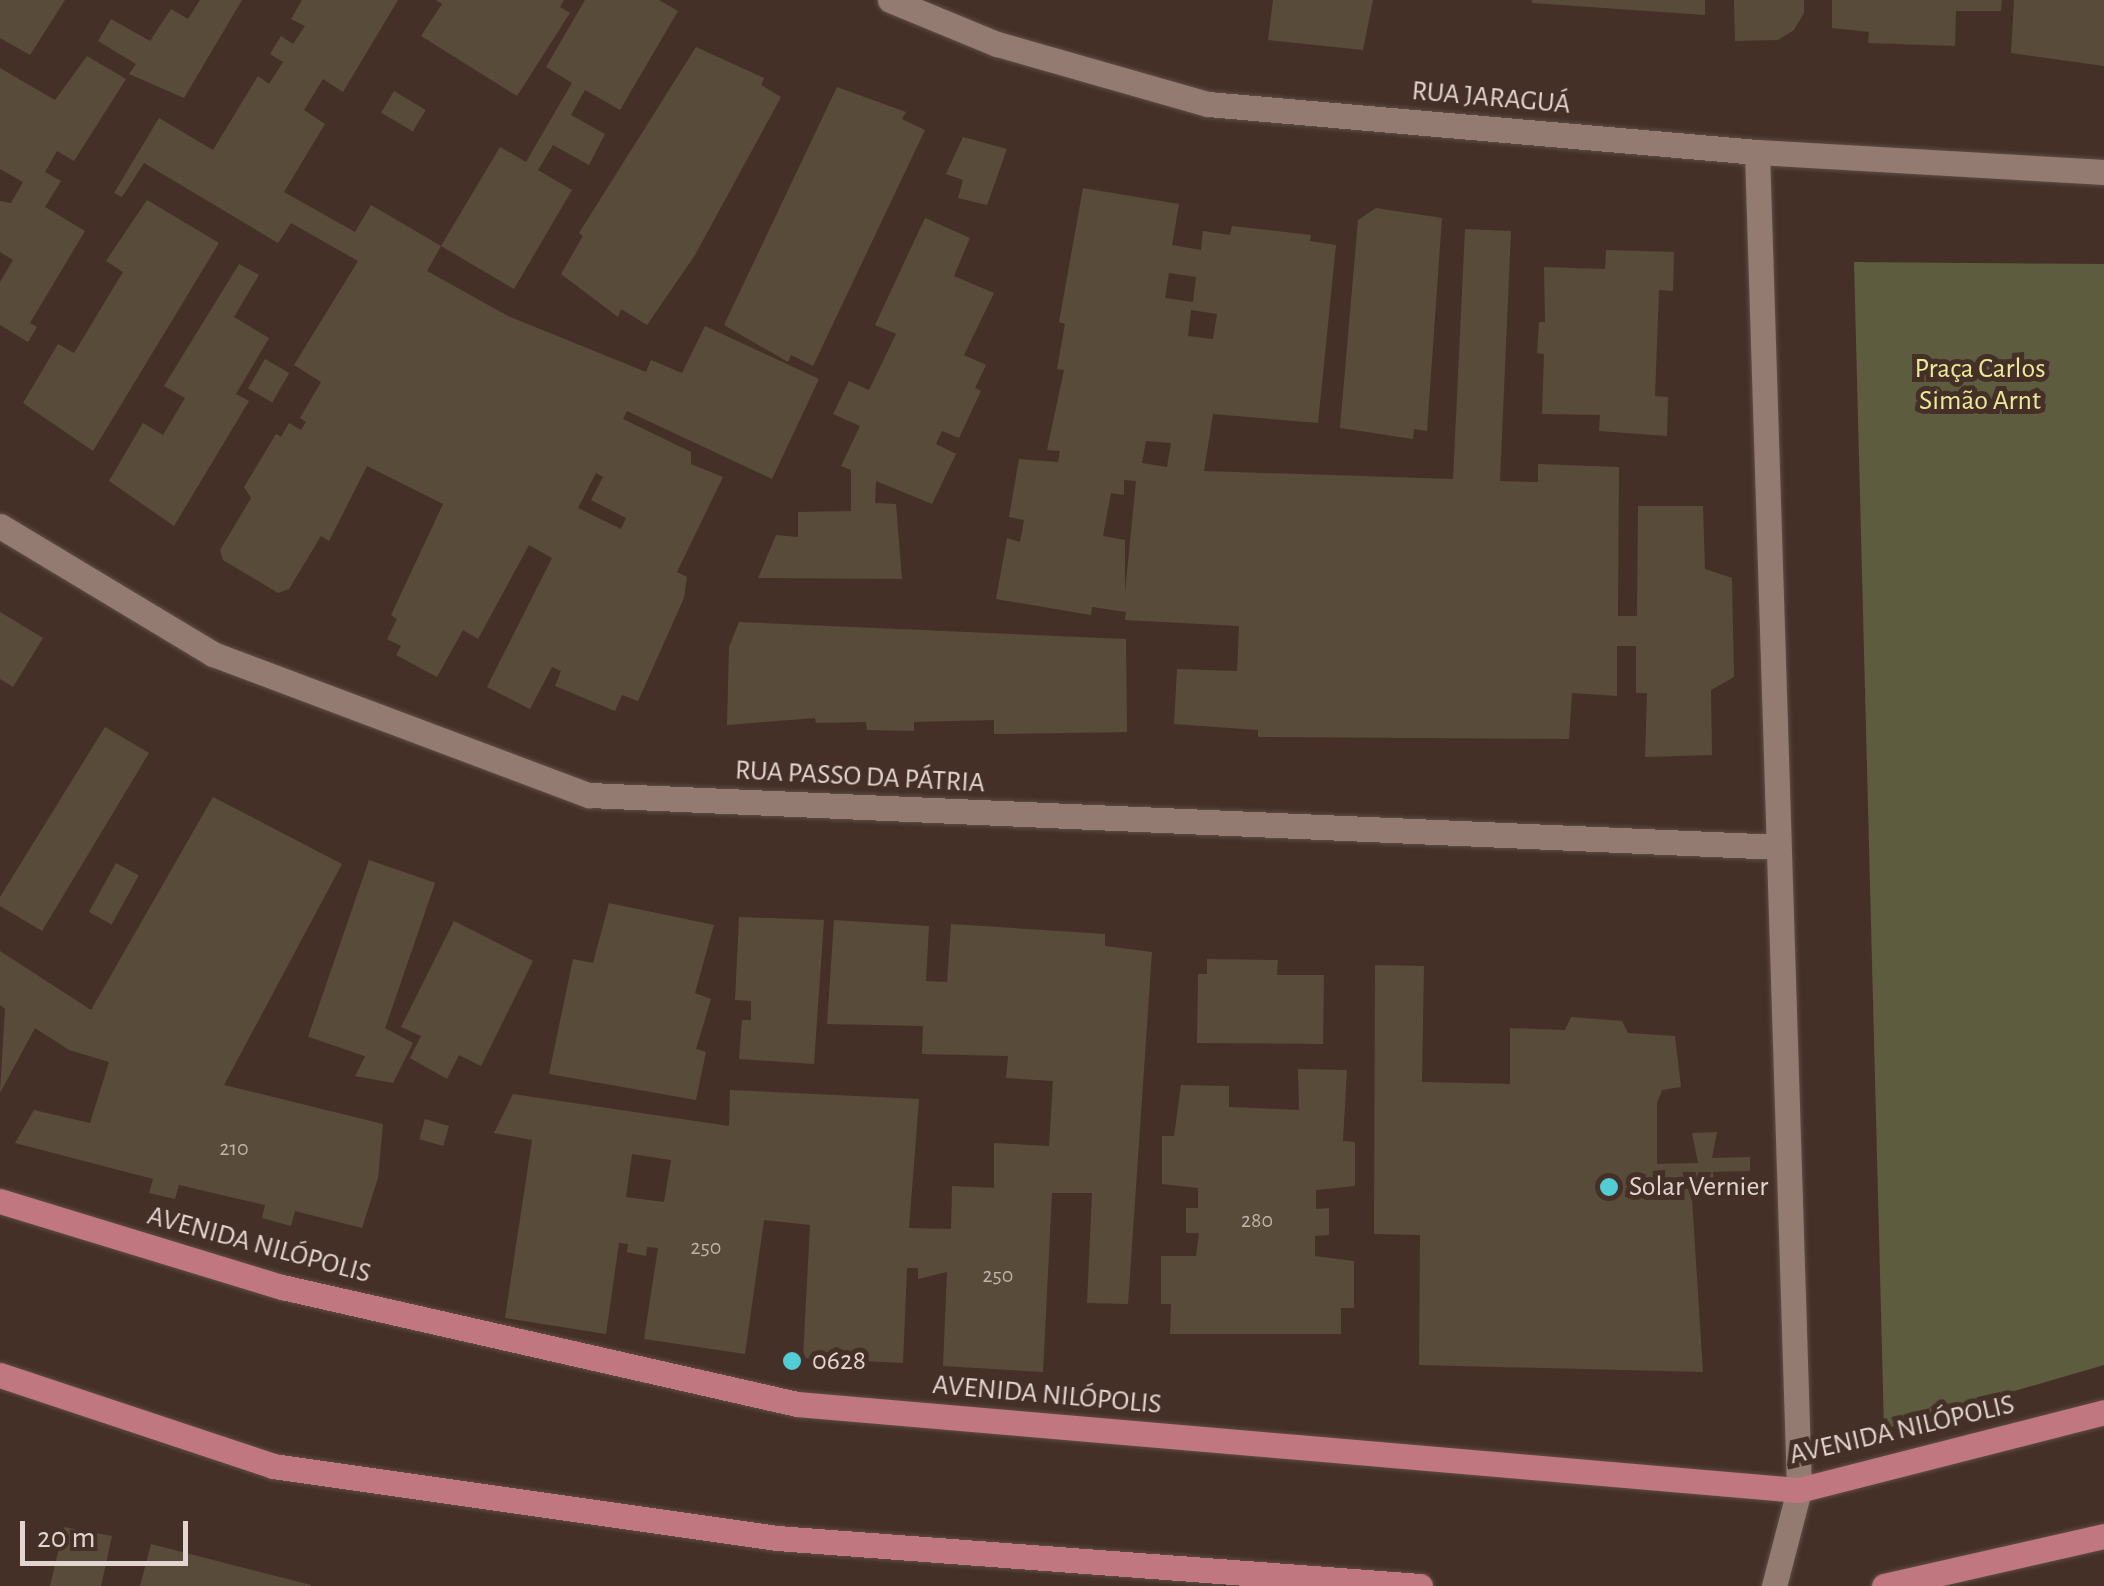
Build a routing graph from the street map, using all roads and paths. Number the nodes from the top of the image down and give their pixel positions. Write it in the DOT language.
graph roads {
  1 [pos="890,0"];
  2 [pos="1756,152"];
  3 [pos="2104,172"];
  4 [pos="0,526"];
  5 [pos="1778,848"];
  6 [pos="0,1201"];
  7 [pos="0,1375"];
  8 [pos="2104,1412"];
  9 [pos="1799,1490"];
  10 [pos="2104,1536"];
  11 [pos="1420,1586"];
  12 [pos="1774,1586"];
  13 [pos="1884,1586"];
  1 -- 2 [label="street, RUA JARAGUÁ"];
  2 -- 3 [label="street, RUA JARAGUÁ"];
  2 -- 5 [label="street"];
  4 -- 5 [label="street, RUA PASSO DA PÁTRIA"];
  5 -- 9 [label="street"];
  6 -- 9 [label="main road, AVENIDA NILÓPOLIS"];
  7 -- 11 [label="main road"];
  8 -- 9 [label="main road, AVENIDA NILÓPOLIS"];
  9 -- 12 [label="street"];
  10 -- 13 [label="main road"];
}
